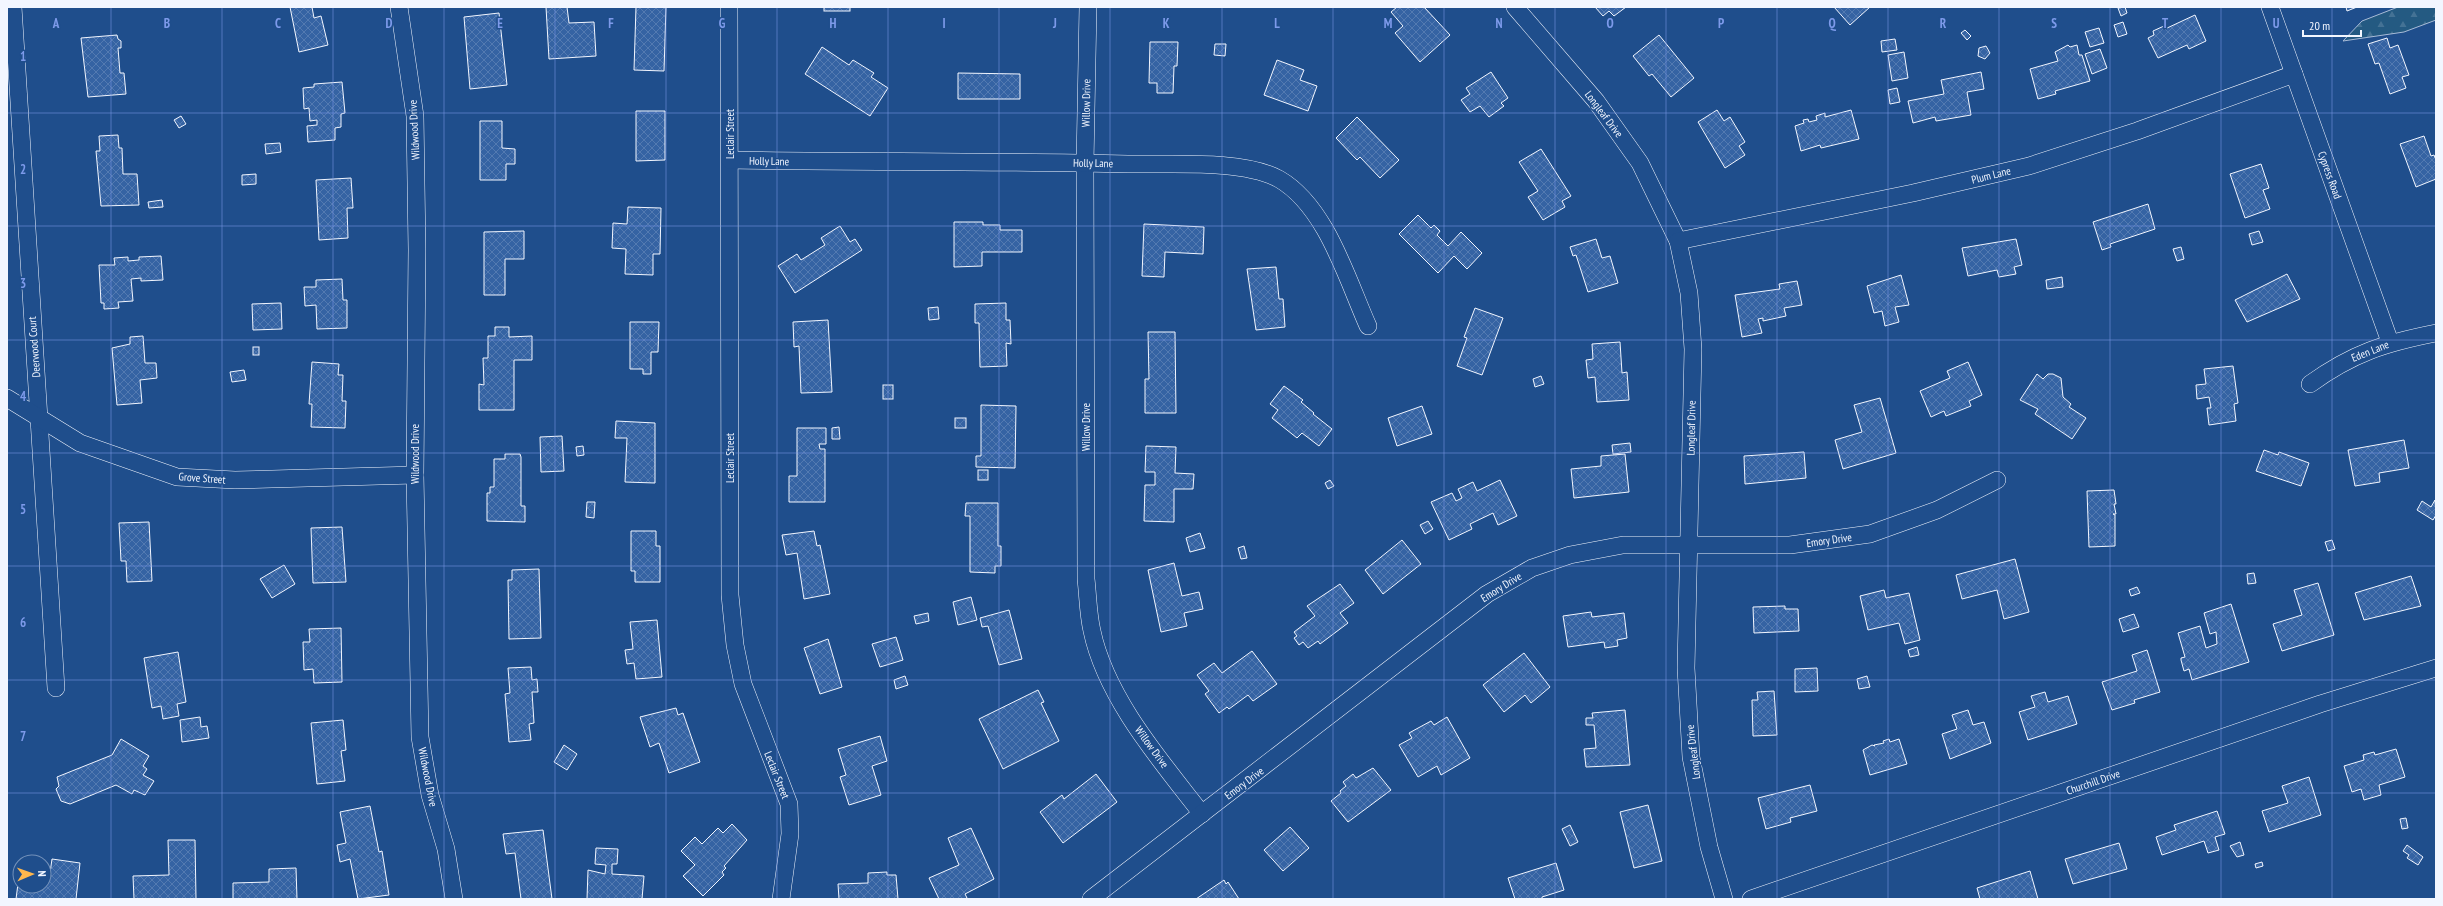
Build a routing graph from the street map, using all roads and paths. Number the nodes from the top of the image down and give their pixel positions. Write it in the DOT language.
graph roads {
  1 [pos="13,7"];
  2 [pos="399,7"];
  3 [pos="729,7"];
  4 [pos="1088,7"];
  5 [pos="1515,7"];
  6 [pos="2270,7"];
  7 [pos="2294,74"];
  8 [pos="730,160"];
  9 [pos="1085,163"];
  10 [pos="1678,241"];
  11 [pos="1368,326"];
  12 [pos="2436,332"];
  13 [pos="2390,342"];
  14 [pos="2310,384"];
  15 [pos="7,398"];
  16 [pos="39,417"];
  17 [pos="415,475"];
  18 [pos="1997,480"];
  19 [pos="1687,545"];
  20 [pos="2436,668"];
  21 [pos="56,688"];
  22 [pos="1202,814"];
  23 [pos="454,899"];
  24 [pos="780,899"];
  25 [pos="1091,899"];
  26 [pos="1724,899"];
  27 [pos="1751,899"];
  1 -- 16 [label="street, Deerwood Court"];
  2 -- 17 [label="street, Wildwood Drive"];
  3 -- 8 [label="street, Leclair Street"];
  4 -- 9 [label="street, Willow Drive"];
  5 -- 10 [label="street, Longleaf Drive"];
  6 -- 7 [label="street, Cypress Road"];
  7 -- 10 [label="street, Plum Lane"];
  7 -- 13 [label="street, Cypress Road"];
  8 -- 9 [label="street, Holly Lane"];
  8 -- 24 [label="street, Leclair Street"];
  9 -- 11 [label="street, Holly Lane"];
  9 -- 22 [label="street, Willow Drive"];
  10 -- 19 [label="street, Longleaf Drive"];
  12 -- 13 [label="street, Eden Lane"];
  13 -- 14 [label="street, Eden Lane"];
  15 -- 16 [label="street, Grove Street"];
  16 -- 17 [label="street, Grove Street"];
  16 -- 21 [label="street, Deerwood Court"];
  17 -- 23 [label="street, Wildwood Drive"];
  18 -- 19 [label="street, Emory Drive"];
  19 -- 22 [label="street, Emory Drive"];
  19 -- 26 [label="street, Longleaf Drive"];
  20 -- 27 [label="street, Churchill Drive"];
  22 -- 25 [label="street, Emory Drive"];
}
